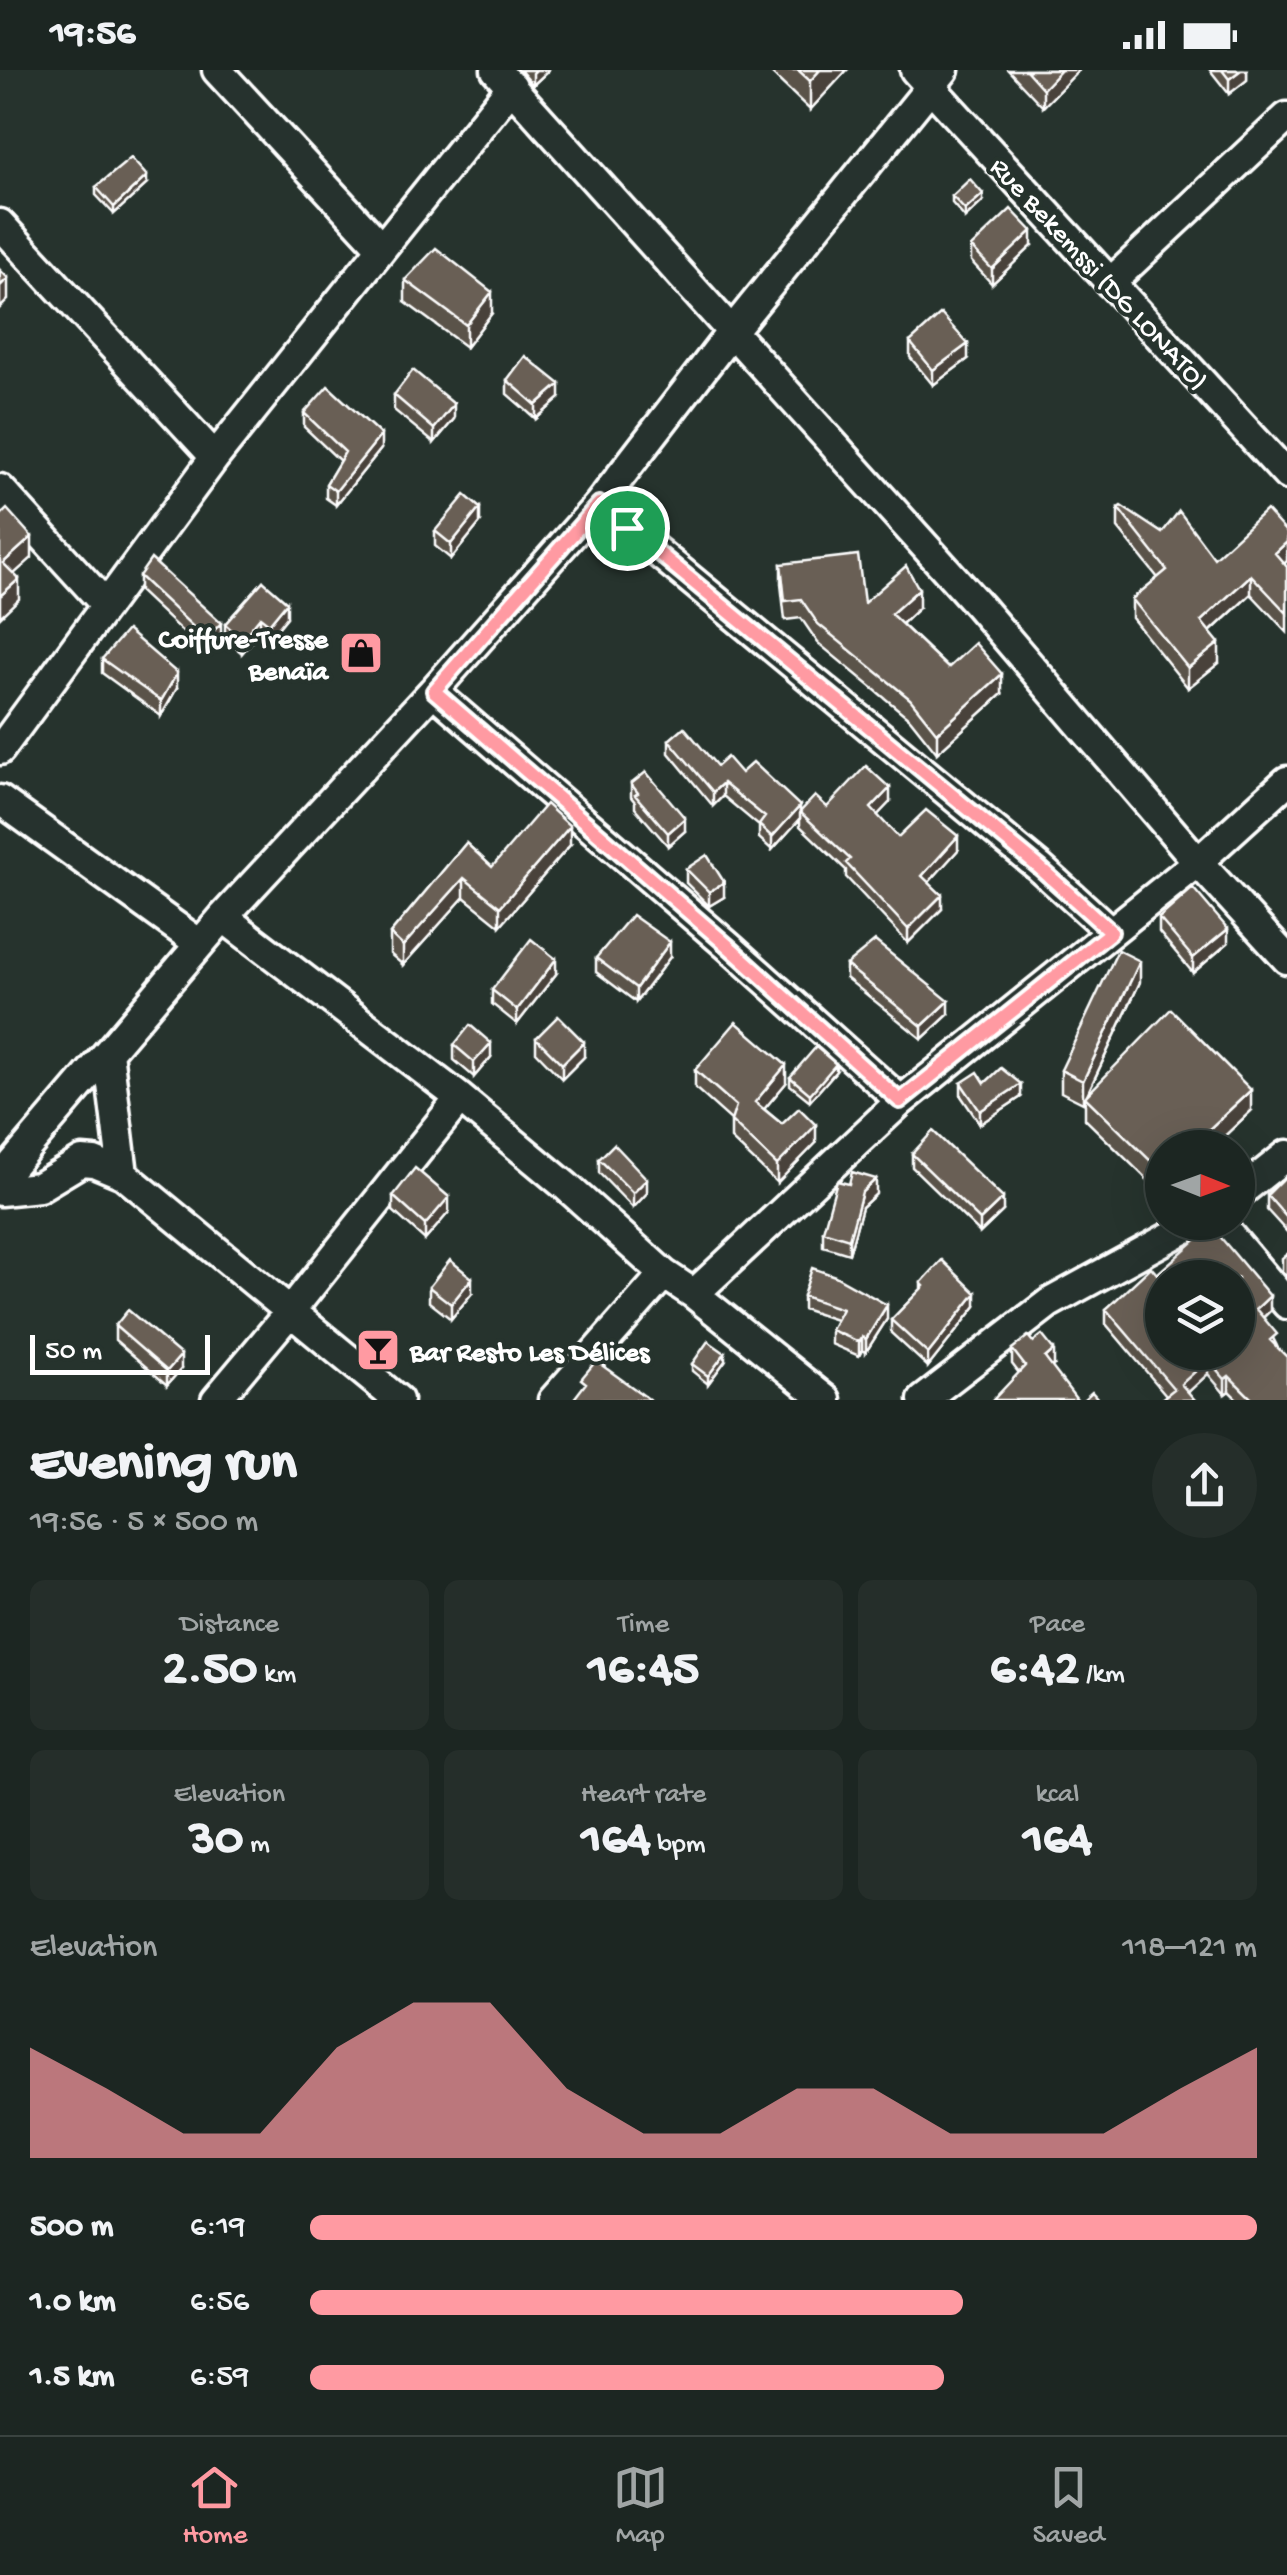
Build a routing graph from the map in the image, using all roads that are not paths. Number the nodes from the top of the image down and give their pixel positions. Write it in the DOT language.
graph roads {
  1 [pos="217,70"];
  2 [pos="930,76"];
  3 [pos="504,78"];
  4 [pos="1287,117"];
  5 [pos="0,224"];
  6 [pos="382,248"];
  7 [pos="1110,283"];
  8 [pos="733,330"];
  9 [pos="215,456"];
  10 [pos="1287,475"];
  11 [pos="0,489"];
  12 [pos="599,504"];
  13 [pos="104,604"];
  14 [pos="434,691"];
  15 [pos="0,750"];
  16 [pos="1287,781"];
  17 [pos="0,800"];
  18 [pos="1198,862"];
  19 [pos="222,917"];
  20 [pos="1111,932"];
  21 [pos="200,944"];
  22 [pos="1287,959"];
  23 [pos="108,1052"];
  24 [pos="460,1098"];
  25 [pos="900,1101"];
  26 [pos="1287,1155"];
  27 [pos="124,1174"];
  28 [pos="0,1179"];
  29 [pos="1255,1180"];
  30 [pos="0,1192"];
  31 [pos="1164,1240"];
  32 [pos="1233,1240"];
  33 [pos="664,1274"];
  34 [pos="694,1294"];
  35 [pos="1287,1304"];
  36 [pos="289,1314"];
  37 [pos="216,1400"];
  38 [pos="398,1400"];
  39 [pos="554,1400"];
  40 [pos="826,1400"];
  41 [pos="924,1400"];
  1 -- 6 [label="street"];
  2 -- 7 [label="street, Rue Bekemssi (DG LONATO)"];
  2 -- 8 [label="street"];
  3 -- 6 [label="street"];
  3 -- 8 [label="street"];
  4 -- 7 [label="street"];
  5 -- 9 [label="street"];
  6 -- 9 [label="street"];
  7 -- 10 [label="street, Rue Bekemssi (DG LONATO)"];
  8 -- 12 [label="street"];
  8 -- 18 [label="street"];
  9 -- 13 [label="street"];
  11 -- 13 [label="street"];
  12 -- 14 [label="street"];
  12 -- 20 [label="street"];
  13 -- 15 [label="street"];
  14 -- 19 [label="street"];
  14 -- 25 [label="street"];
  16 -- 18 [label="street"];
  17 -- 21 [label="street"];
  18 -- 20 [label="street"];
  18 -- 22 [label="street"];
  19 -- 21 [label="street"];
  19 -- 24 [label="street"];
  20 -- 25 [label="street"];
  21 -- 23 [label="street"];
  23 -- 27 [label="street"];
  23 -- 28 [label="street"];
  24 -- 33 [label="street"];
  24 -- 36 [label="street"];
  25 -- 34 [label="street"];
  26 -- 29 [label="street"];
  27 -- 30 [label="street"];
  27 -- 36 [label="street"];
  31 -- 41 [label="street"];
  32 -- 35 [label="street"];
  33 -- 34 [label="street"];
  33 -- 39 [label="street"];
  34 -- 40 [label="street"];
  36 -- 37 [label="street"];
  36 -- 38 [label="street"];
}
